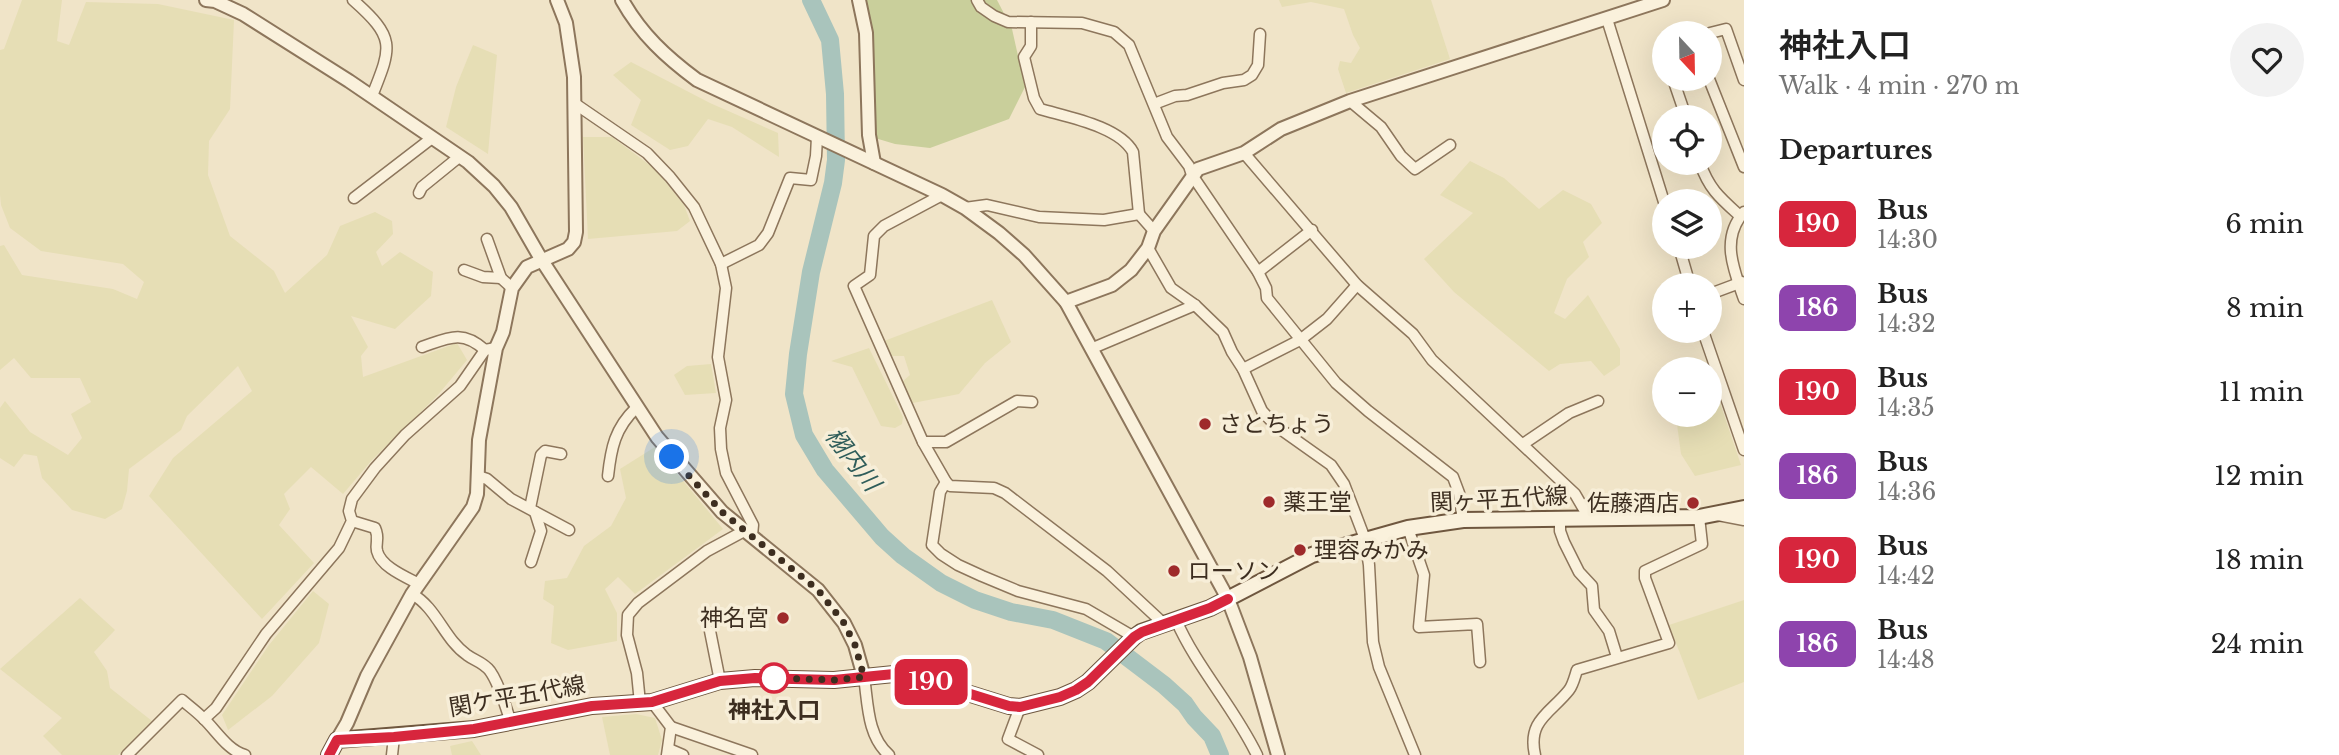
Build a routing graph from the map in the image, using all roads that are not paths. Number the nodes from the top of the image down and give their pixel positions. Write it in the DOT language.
graph roads {
  1 [pos="213,0"];
  2 [pos="353,0"];
  3 [pos="557,0"];
  4 [pos="622,0"];
  5 [pos="859,0"];
  6 [pos="977,0"];
  7 [pos="1663,0"];
  8 [pos="1607,19"];
  9 [pos="1031,22"];
  10 [pos="1722,30"];
  11 [pos="1260,34"];
  12 [pos="1744,80"];
  13 [pos="1714,91"];
  14 [pos="372,96"];
  15 [pos="1350,102"];
  16 [pos="573,103"];
  17 [pos="1154,104"];
  18 [pos="432,138"];
  19 [pos="821,139"];
  20 [pos="1451,145"];
  21 [pos="1244,153"];
  22 [pos="459,157"];
  23 [pos="874,163"];
  24 [pos="1744,167"];
  25 [pos="1192,174"];
  26 [pos="1704,175"];
  27 [pos="1660,189"];
  28 [pos="419,193"];
  29 [pos="942,195"];
  30 [pos="354,198"];
  31 [pos="965,208"];
  32 [pos="1139,214"];
  33 [pos="1742,214"];
  34 [pos="1312,230"];
  35 [pos="1154,231"];
  36 [pos="486,239"];
  37 [pos="1148,248"];
  38 [pos="541,259"];
  39 [pos="721,264"];
  40 [pos="464,270"];
  41 [pos="1258,272"];
  42 [pos="501,278"];
  43 [pos="1742,283"];
  44 [pos="1357,285"];
  45 [pos="512,288"];
  46 [pos="1722,290"];
  47 [pos="1744,299"];
  48 [pos="1066,302"];
  49 [pos="1195,305"];
  50 [pos="1300,340"];
  51 [pos="1708,343"];
  52 [pos="422,347"];
  53 [pos="1093,348"];
  54 [pos="490,349"];
  55 [pos="1243,369"];
  56 [pos="1032,401"];
  57 [pos="1598,401"];
  58 [pos="636,408"];
  59 [pos="1740,421"];
  60 [pos="923,442"];
  61 [pos="1523,444"];
  62 [pos="1744,450"];
  63 [pos="561,454"];
  64 [pos="478,476"];
  65 [pos="608,476"];
  66 [pos="946,482"];
  67 [pos="1744,508"];
  68 [pos="532,510"];
  69 [pos="1718,515"];
  70 [pos="1699,517"];
  71 [pos="1590,518"];
  72 [pos="1559,519"];
  73 [pos="1463,520"];
  74 [pos="1744,520"];
  75 [pos="352,521"];
  76 [pos="1408,528"];
  77 [pos="569,530"];
  78 [pos="749,533"];
  79 [pos="1365,539"];
  80 [pos="531,562"];
  81 [pos="415,589"];
  82 [pos="1228,599"];
  83 [pos="1170,622"];
  84 [pos="710,631"];
  85 [pos="1132,639"];
  86 [pos="1617,657"];
  87 [pos="1480,662"];
  88 [pos="864,677"];
  89 [pos="720,681"];
  90 [pos="646,702"];
  91 [pos="1020,707"];
  92 [pos="204,719"];
  93 [pos="511,722"];
  94 [pos="671,727"];
  95 [pos="394,737"];
  96 [pos="337,740"];
  97 [pos="668,752"];
  98 [pos="127,755"];
  99 [pos="245,755"];
  100 [pos="329,755"];
  101 [pos="392,755"];
  102 [pos="683,755"];
  103 [pos="752,755"];
  104 [pos="888,755"];
  105 [pos="1038,755"];
  106 [pos="1257,755"];
  107 [pos="1278,755"];
  108 [pos="1415,755"];
  109 [pos="1535,755"];
  1 -- 14 [label="street"];
  2 -- 14 [label="street"];
  3 -- 16 [label="street"];
  4 -- 19 [label="street"];
  5 -- 23 [label="street"];
  6 -- 9 [label="street"];
  7 -- 8 [label="street"];
  8 -- 15 [label="street"];
  8 -- 27 [label="street"];
  9 -- 17 [label="street"];
  9 -- 32 [label="street"];
  10 -- 12 [label="street"];
  11 -- 17 [label="street"];
  13 -- 24 [label="street"];
  14 -- 18 [label="street"];
  15 -- 20 [label="street"];
  15 -- 21 [label="street"];
  16 -- 38 [label="street"];
  16 -- 39 [label="street"];
  17 -- 25 [label="street"];
  18 -- 22 [label="street"];
  18 -- 30 [label="street"];
  19 -- 23 [label="street"];
  19 -- 39 [label="street"];
  21 -- 25 [label="street"];
  21 -- 34 [label="street"];
  22 -- 28 [label="street"];
  22 -- 38 [label="street"];
  23 -- 29 [label="street"];
  25 -- 35 [label="street"];
  25 -- 41 [label="street"];
  26 -- 33 [label="street"];
  29 -- 31 [label="street"];
  29 -- 60 [label="street"];
  31 -- 32 [label="street"];
  31 -- 48 [label="street"];
  32 -- 35 [label="street"];
  33 -- 43 [label="street"];
  34 -- 41 [label="street"];
  34 -- 44 [label="street"];
  35 -- 37 [label="street"];
  36 -- 42 [label="street"];
  37 -- 48 [label="street"];
  37 -- 49 [label="street"];
  38 -- 45 [label="street"];
  38 -- 58 [label="street"];
  39 -- 78 [label="street"];
  40 -- 42 [label="street"];
  41 -- 50 [label="street"];
  42 -- 45 [label="street"];
  43 -- 46 [label="street"];
  43 -- 47 [label="street"];
  44 -- 50 [label="street"];
  44 -- 61 [label="street"];
  45 -- 54 [label="street"];
  48 -- 53 [label="street"];
  49 -- 53 [label="street"];
  49 -- 55 [label="street"];
  50 -- 55 [label="street"];
  50 -- 73 [label="street"];
  51 -- 59 [label="street"];
  52 -- 54 [label="street"];
  53 -- 82 [label="street"];
  54 -- 64 [label="street"];
  54 -- 75 [label="street"];
  55 -- 79 [label="street"];
  56 -- 60 [label="street"];
  57 -- 61 [label="street"];
  58 -- 65 [label="street"];
  58 -- 78 [label="street"];
  59 -- 62 [label="street"];
  60 -- 66 [label="street"];
  61 -- 71 [label="street"];
  63 -- 68 [label="street"];
  64 -- 68 [label="street"];
  64 -- 81 [label="street"];
  66 -- 83 [label="street"];
  66 -- 85 [label="street"];
  67 -- 69 [label="main road, 関ヶ平五代線"];
  68 -- 77 [label="street"];
  68 -- 80 [label="street"];
  69 -- 70 [label="main road, 関ヶ平五代線"];
  69 -- 74 [label="street"];
  70 -- 71 [label="main road, 関ヶ平五代線"];
  70 -- 86 [label="street"];
  71 -- 72 [label="main road, 関ヶ平五代線"];
  72 -- 73 [label="main road, 関ヶ平五代線"];
  72 -- 86 [label="street"];
  73 -- 76 [label="main road, 関ヶ平五代線"];
  75 -- 81 [label="street"];
  75 -- 92 [label="street"];
  76 -- 79 [label="main road, 関ヶ平五代線"];
  76 -- 87 [label="street"];
  78 -- 88 [label="street"];
  78 -- 90 [label="street"];
  79 -- 82 [label="main road, 関ヶ平五代線"];
  79 -- 108 [label="street"];
  81 -- 93 [label="street"];
  81 -- 96 [label="street"];
  82 -- 83 [label="main road, 関ケ平五代線"];
  82 -- 107 [label="street"];
  83 -- 85 [label="main road, 関ケ平五代線"];
  83 -- 106 [label="street"];
  84 -- 89 [label="street"];
  85 -- 91 [label="main road, 関ケ平五代線"];
  86 -- 109 [label="street"];
  88 -- 89 [label="main road, 関ケ平五代線"];
  88 -- 91 [label="main road, 関ケ平五代線"];
  88 -- 104 [label="street"];
  89 -- 90 [label="main road, 関ケ平五代線"];
  90 -- 93 [label="main road, 関ケ平五代線"];
  90 -- 94 [label="street"];
  91 -- 105 [label="street"];
  92 -- 98 [label="street"];
  92 -- 99 [label="street"];
  93 -- 95 [label="main road, 関ケ平五代線"];
  94 -- 97 [label="street"];
  94 -- 103 [label="street"];
  95 -- 96 [label="main road, 関ケ平五代線"];
  95 -- 101 [label="street"];
  96 -- 100 [label="main road"];
  97 -- 102 [label="street"];
}
